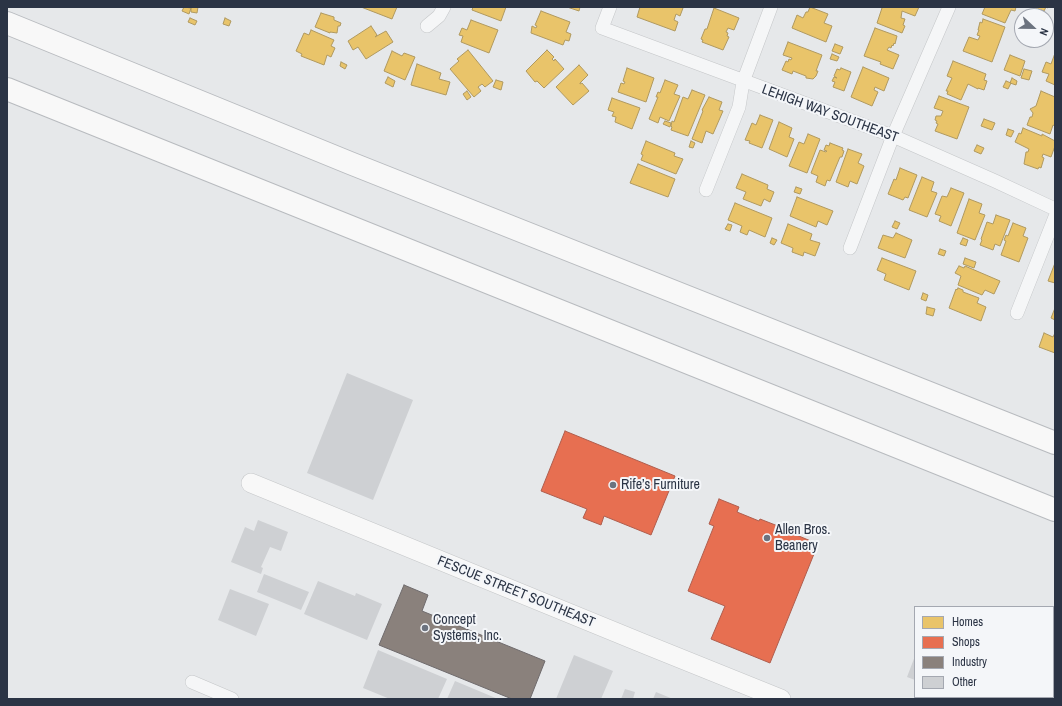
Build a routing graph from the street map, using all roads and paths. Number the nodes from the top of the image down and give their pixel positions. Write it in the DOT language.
graph roads {
  1 [pos="444,7"];
  2 [pos="610,7"];
  3 [pos="771,7"];
  4 [pos="949,7"];
  5 [pos="7,24"];
  6 [pos="427,26"];
  7 [pos="743,82"];
  8 [pos="7,89"];
  9 [pos="893,136"];
  10 [pos="706,190"];
  11 [pos="1055,209"];
  12 [pos="1055,218"];
  13 [pos="850,248"];
  14 [pos="1017,313"];
  15 [pos="1055,443"];
  16 [pos="251,482"];
  17 [pos="1055,510"];
  18 [pos="192,682"];
  19 [pos="232,699"];
  20 [pos="781,699"];
  1 -- 6 [label="street"];
  2 -- 7 [label="street, LEHIGH WAY SOUTHEAST"];
  3 -- 7 [label="street"];
  4 -- 9 [label="street"];
  5 -- 15 [label="highway"];
  7 -- 9 [label="street, LEHIGH WAY SOUTHEAST"];
  7 -- 10 [label="street"];
  8 -- 17 [label="highway"];
  9 -- 11 [label="street, LEHIGH WAY SOUTHEAST"];
  9 -- 13 [label="street"];
  12 -- 14 [label="street"];
  16 -- 20 [label="street, FESCUE STREET SOUTHEAST"];
  18 -- 19 [label="street"];
}
